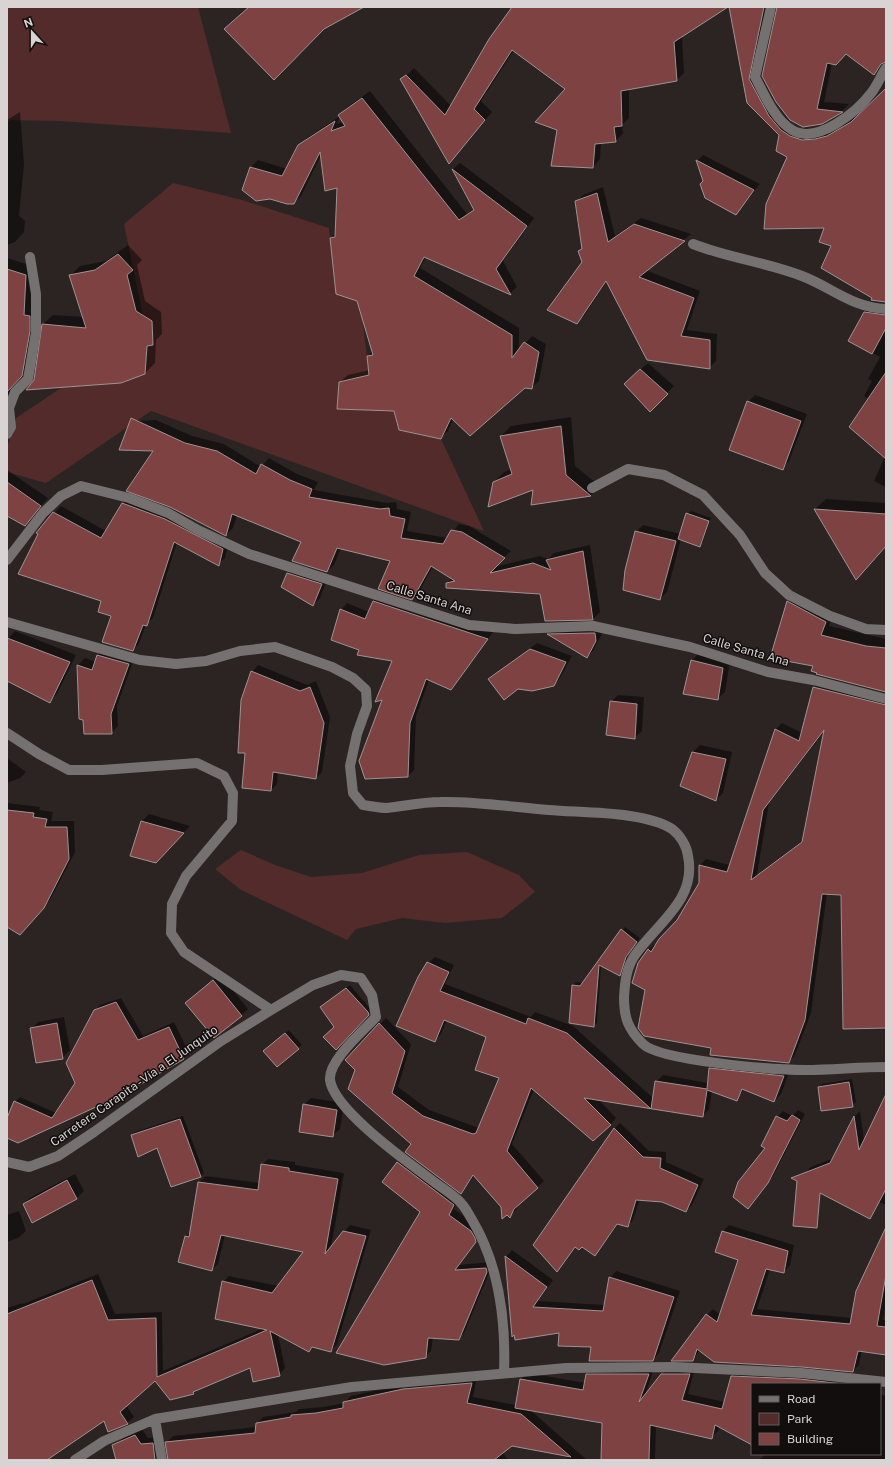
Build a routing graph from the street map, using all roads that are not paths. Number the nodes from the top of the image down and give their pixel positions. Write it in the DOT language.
graph roads {
  1 [pos="771,7"];
  2 [pos="886,68"];
  3 [pos="693,244"];
  4 [pos="30,256"];
  5 [pos="886,309"];
  6 [pos="7,434"];
  7 [pos="592,488"];
  8 [pos="7,560"];
  9 [pos="7,622"];
  10 [pos="886,630"];
  11 [pos="886,700"];
  12 [pos="7,733"];
  13 [pos="271,1010"];
  14 [pos="886,1067"];
  15 [pos="7,1162"];
  16 [pos="504,1373"];
  17 [pos="886,1382"];
  18 [pos="155,1419"];
  19 [pos="75,1460"];
  20 [pos="162,1460"];
  1 -- 2 [label="street"];
  3 -- 5 [label="street"];
  4 -- 6 [label="street"];
  7 -- 10 [label="street"];
  8 -- 11 [label="street, Calle Santa Ana"];
  9 -- 14 [label="street"];
  12 -- 13 [label="street"];
  13 -- 15 [label="street, Carretera Carapita - Vía a El Junquito"];
  13 -- 16 [label="street, Carretera Carapita - Vía a El Junquito"];
  16 -- 17 [label="street"];
  16 -- 18 [label="street"];
  18 -- 19 [label="street"];
  18 -- 20 [label="street"];
}
